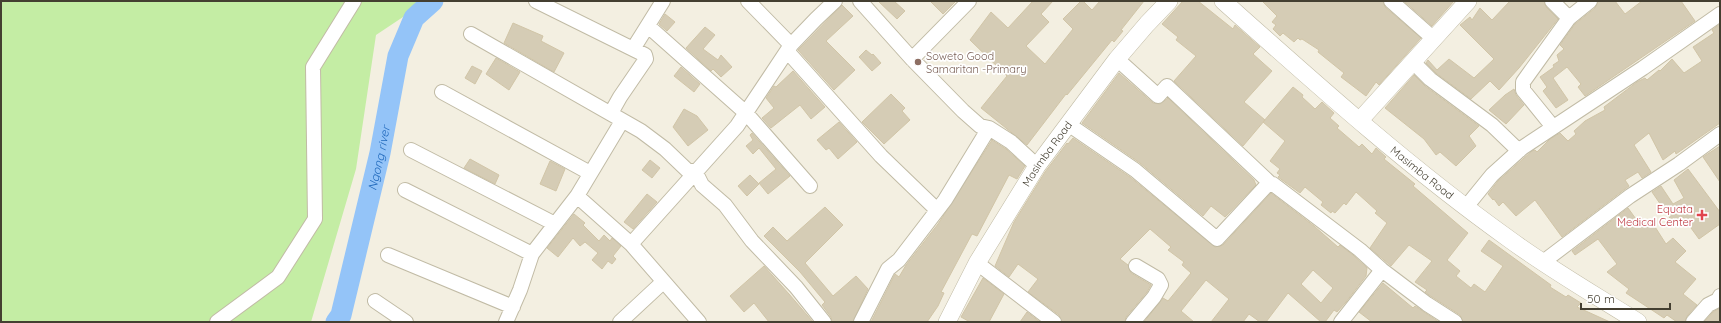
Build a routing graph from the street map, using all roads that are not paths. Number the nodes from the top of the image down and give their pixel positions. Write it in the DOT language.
graph roads {
  1 [pos="354,1"];
  2 [pos="536,1"];
  3 [pos="663,1"];
  4 [pos="748,1"];
  5 [pos="835,1"];
  6 [pos="860,1"];
  7 [pos="969,1"];
  8 [pos="1169,1"];
  9 [pos="1223,1"];
  10 [pos="1391,1"];
  11 [pos="1468,1"];
  12 [pos="1552,1"];
  13 [pos="1590,1"];
  14 [pos="1720,14"];
  15 [pos="1570,18"];
  16 [pos="648,26"];
  17 [pos="471,34"];
  18 [pos="1434,39"];
  19 [pos="789,48"];
  20 [pos="634,49"];
  21 [pos="912,59"];
  22 [pos="1117,59"];
  23 [pos="1413,62"];
  24 [pos="442,92"];
  25 [pos="746,113"];
  26 [pos="616,117"];
  27 [pos="1360,120"];
  28 [pos="1068,124"];
  29 [pos="1554,127"];
  30 [pos="989,128"];
  31 [pos="1720,134"];
  32 [pos="411,150"];
  33 [pos="1519,151"];
  34 [pos="1037,166"];
  35 [pos="695,171"];
  36 [pos="590,173"];
  37 [pos="1270,183"];
  38 [pos="810,186"];
  39 [pos="405,190"];
  40 [pos="577,196"];
  41 [pos="1466,207"];
  42 [pos="937,210"];
  43 [pos="555,224"];
  44 [pos="631,244"];
  45 [pos="532,254"];
  46 [pos="388,255"];
  47 [pos="1543,262"];
  48 [pos="977,263"];
  49 [pos="1136,266"];
  50 [pos="1382,270"];
  51 [pos="663,282"];
  52 [pos="1720,296"];
  53 [pos="375,301"];
  54 [pos="513,307"];
  55 [pos="218,322"];
  56 [pos="406,322"];
  57 [pos="506,322"];
  58 [pos="620,322"];
  59 [pos="699,322"];
  60 [pos="824,322"];
  61 [pos="861,322"];
  62 [pos="947,322"];
  63 [pos="1054,322"];
  64 [pos="1133,322"];
  65 [pos="1341,322"];
  66 [pos="1455,322"];
  67 [pos="1638,322"];
  68 [pos="1693,322"];
  1 -- 55 [label="street"];
  2 -- 20 [label="street"];
  3 -- 16 [label="street"];
  4 -- 19 [label="street"];
  5 -- 19 [label="street"];
  6 -- 21 [label="street"];
  7 -- 21 [label="street"];
  8 -- 22 [label="street, Masimba Road"];
  9 -- 27 [label="street, Masimba Road"];
  10 -- 18 [label="street"];
  11 -- 18 [label="street"];
  12 -- 15 [label="street"];
  13 -- 15 [label="street"];
  14 -- 29 [label="street"];
  15 -- 29 [label="street"];
  16 -- 20 [label="street"];
  16 -- 25 [label="street"];
  17 -- 26 [label="street"];
  18 -- 23 [label="street"];
  19 -- 25 [label="street"];
  19 -- 42 [label="street"];
  20 -- 26 [label="street"];
  21 -- 30 [label="street"];
  22 -- 28 [label="street, Masimba Road"];
  22 -- 37 [label="street"];
  23 -- 27 [label="street"];
  23 -- 33 [label="street"];
  24 -- 36 [label="street"];
  25 -- 35 [label="street"];
  25 -- 38 [label="street"];
  26 -- 35 [label="street"];
  26 -- 36 [label="street"];
  27 -- 41 [label="street, Masimba Road"];
  28 -- 34 [label="street, Masimba Road"];
  28 -- 37 [label="street"];
  29 -- 33 [label="street"];
  30 -- 34 [label="street"];
  30 -- 42 [label="street"];
  31 -- 47 [label="street"];
  32 -- 43 [label="street"];
  33 -- 41 [label="street"];
  34 -- 48 [label="street, Masimba Road"];
  35 -- 44 [label="street"];
  35 -- 60 [label="street"];
  36 -- 40 [label="street"];
  37 -- 50 [label="street"];
  39 -- 45 [label="street"];
  40 -- 43 [label="street"];
  40 -- 44 [label="street"];
  41 -- 47 [label="street, Masimba Road"];
  42 -- 61 [label="street"];
  43 -- 45 [label="street"];
  44 -- 51 [label="street"];
  45 -- 54 [label="street"];
  46 -- 54 [label="street"];
  47 -- 67 [label="street, Masimba Road"];
  48 -- 62 [label="street, Masimba Road"];
  48 -- 63 [label="street"];
  49 -- 64 [label="street"];
  50 -- 65 [label="street"];
  50 -- 66 [label="street"];
  51 -- 58 [label="street"];
  51 -- 59 [label="street"];
  52 -- 68 [label="street"];
  53 -- 56 [label="street"];
  54 -- 57 [label="street"];
}
